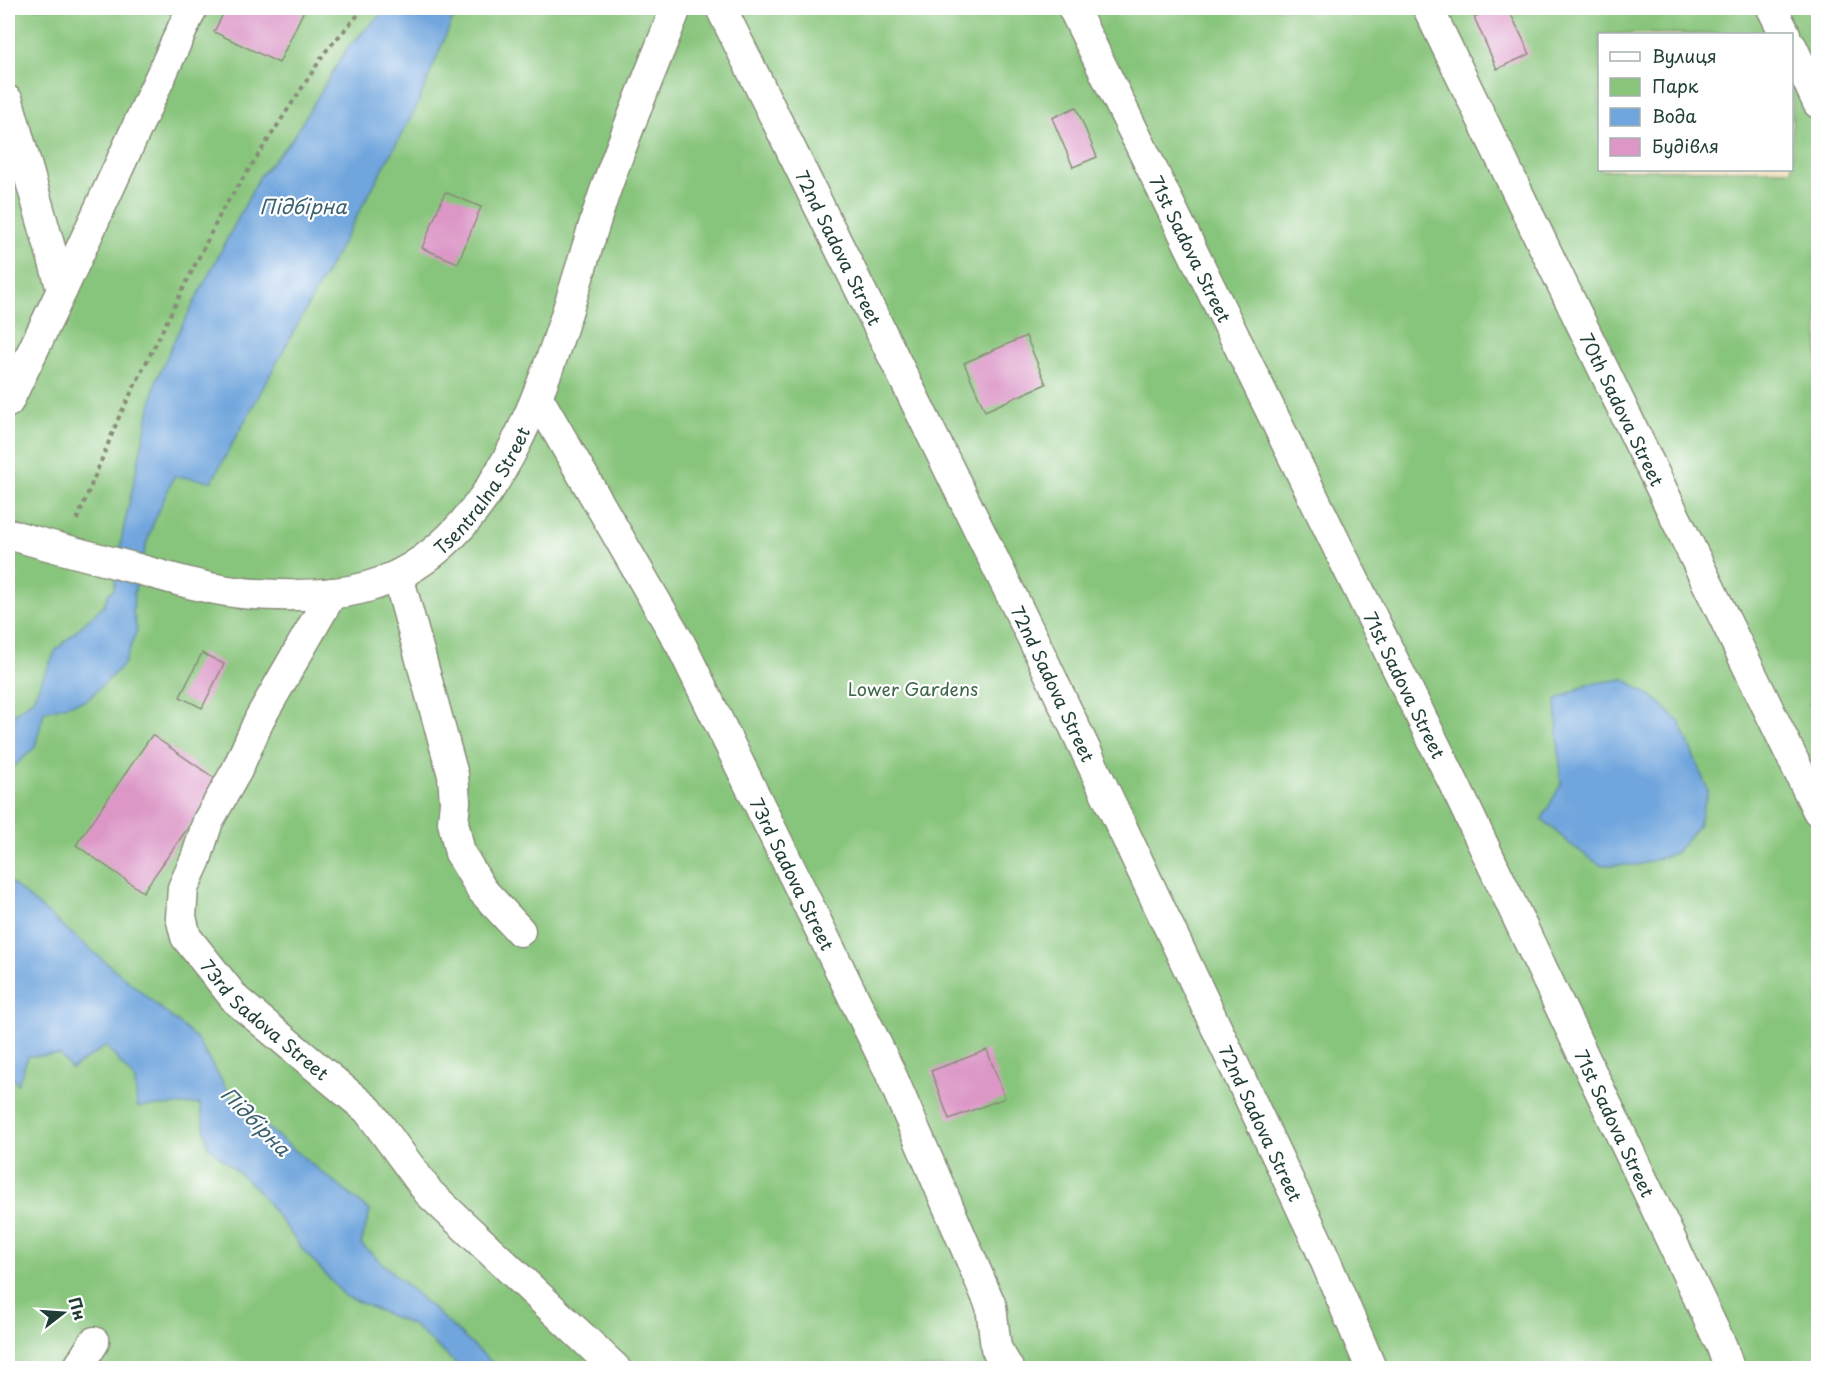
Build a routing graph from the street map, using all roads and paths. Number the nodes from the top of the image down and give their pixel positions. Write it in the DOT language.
graph roads {
  1 [pos="192,8"];
  2 [pos="364,8"];
  3 [pos="676,8"];
  4 [pos="721,8"];
  5 [pos="1073,8"];
  6 [pos="1428,8"];
  7 [pos="1772,8"];
  8 [pos="1784,33"];
  9 [pos="1793,51"];
  10 [pos="8,101"];
  11 [pos="1818,103"];
  12 [pos="62,290"];
  13 [pos="538,398"];
  14 [pos="8,402"];
  15 [pos="77,520"];
  16 [pos="8,534"];
  17 [pos="398,576"];
  18 [pos="332,593"];
  19 [pos="1818,811"];
  20 [pos="520,931"];
  21 [pos="93,1342"];
  22 [pos="78,1368"];
  23 [pos="615,1368"];
  24 [pos="1008,1368"];
  25 [pos="1371,1368"];
  26 [pos="1729,1368"];
  1 -- 12 [label="street"];
  2 -- 15 [label="path"];
  3 -- 13 [label="street, Tsentralna Street"];
  4 -- 25 [label="street, 72nd Sadova Street"];
  5 -- 26 [label="street, 71st Sadova Street"];
  6 -- 19 [label="street, 70th Sadova Street"];
  7 -- 8 [label="street"];
  9 -- 11 [label="street"];
  10 -- 12 [label="street"];
  12 -- 14 [label="street"];
  13 -- 17 [label="street, Tsentralna Street"];
  13 -- 24 [label="street, 73rd Sadova Street"];
  16 -- 18 [label="street, Tsentralna Street"];
  17 -- 18 [label="street, Tsentralna Street"];
  17 -- 20 [label="street"];
  18 -- 23 [label="street, 73rd Sadova Street"];
  21 -- 22 [label="street"];
}
